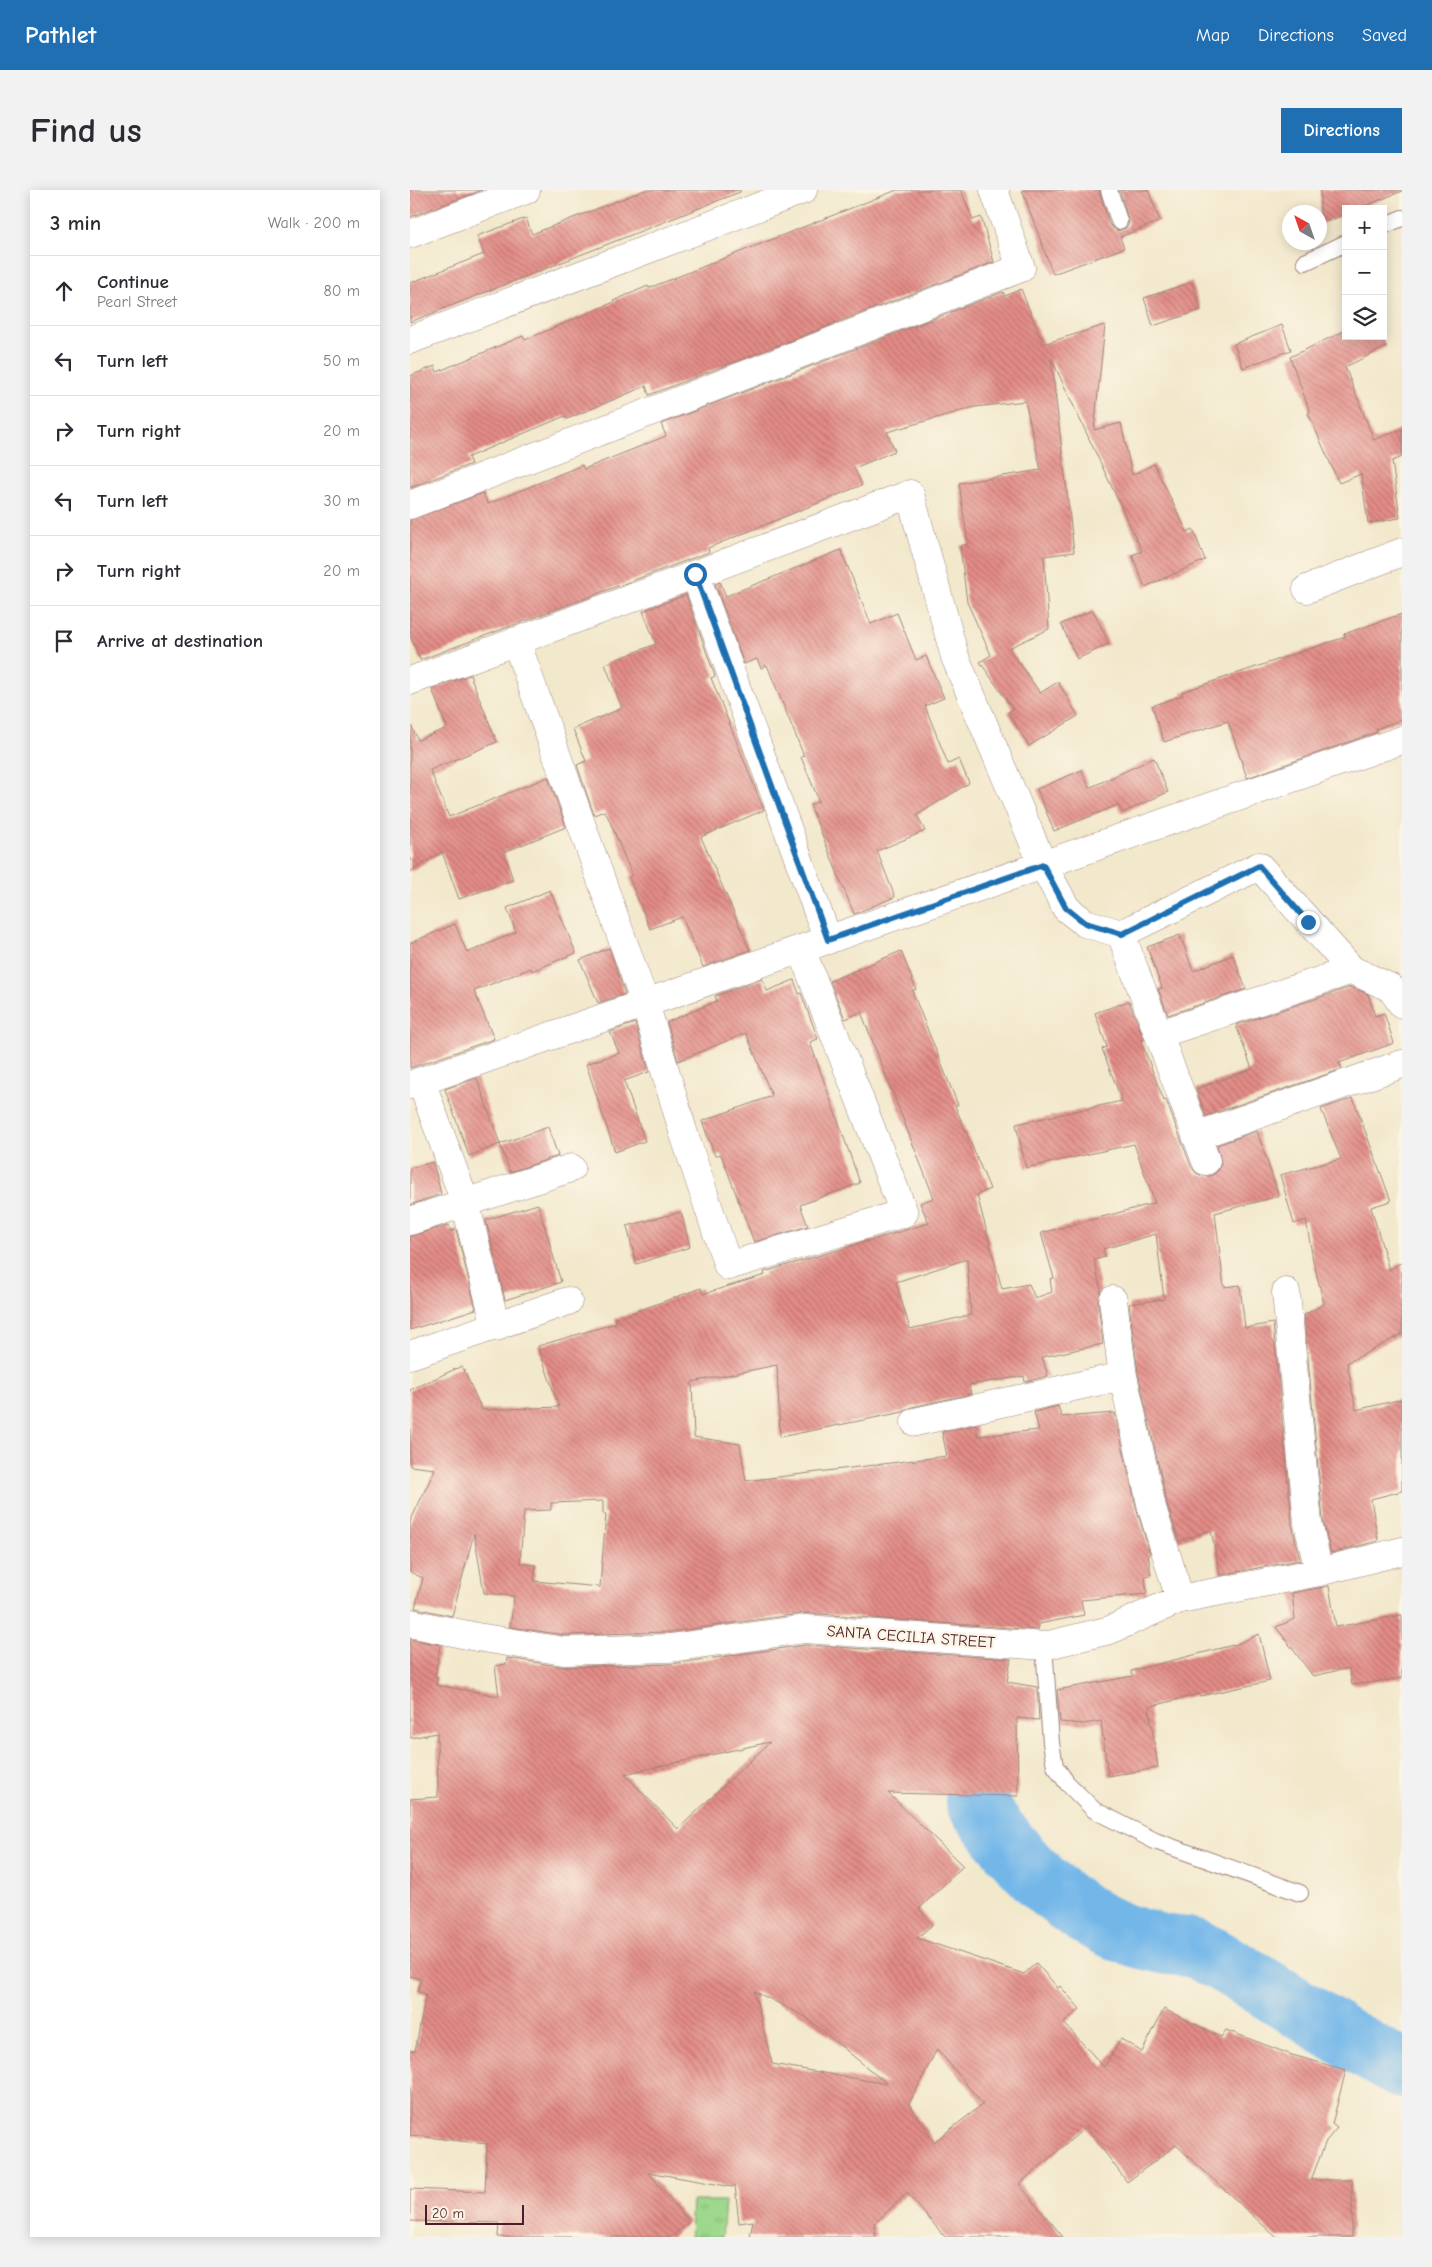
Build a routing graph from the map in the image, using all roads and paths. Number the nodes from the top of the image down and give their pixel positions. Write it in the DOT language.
graph roads {
  1 [pos="523,190"];
  2 [pos="803,190"];
  3 [pos="994,190"];
  4 [pos="1109,190"];
  5 [pos="1402,218"];
  6 [pos="1119,221"];
  7 [pos="1387,224"];
  8 [pos="410,234"];
  9 [pos="1342,245"];
  10 [pos="1305,262"];
  11 [pos="410,340"];
  12 [pos="410,505"];
  13 [pos="1402,552"];
  14 [pos="695,574"];
  15 [pos="1306,589"];
  16 [pos="516,641"];
  17 [pos="410,681"];
  18 [pos="1402,740"];
  19 [pos="1043,865"];
  20 [pos="1122,934"];
  21 [pos="828,940"];
  22 [pos="801,949"];
  23 [pos="1352,970"];
  24 [pos="645,1004"];
  25 [pos="1402,1004"];
  26 [pos="1160,1034"];
  27 [pos="1402,1064"];
  28 [pos="416,1083"];
  29 [pos="571,1168"];
  30 [pos="465,1202"];
  31 [pos="410,1221"];
  32 [pos="1286,1292"];
  33 [pos="568,1300"];
  34 [pos="1113,1300"];
  35 [pos="496,1327"];
  36 [pos="410,1355"];
  37 [pos="1123,1376"];
  38 [pos="915,1422"];
  39 [pos="1402,1551"];
  40 [pos="1319,1572"];
  41 [pos="1180,1599"];
  42 [pos="410,1623"];
  43 [pos="1044,1646"];
  44 [pos="1300,1893"];
  1 -- 8 [label="street"];
  2 -- 11 [label="street"];
  3 -- 12 [label="street"];
  4 -- 6 [label="lane"];
  5 -- 7 [label="lane"];
  9 -- 10 [label="lane"];
  13 -- 15 [label="street"];
  14 -- 16 [label="street"];
  14 -- 19 [label="street"];
  14 -- 21 [label="street"];
  16 -- 17 [label="street"];
  16 -- 24 [label="street"];
  18 -- 19 [label="street"];
  19 -- 20 [label="street"];
  19 -- 21 [label="street"];
  20 -- 23 [label="street"];
  20 -- 26 [label="street"];
  21 -- 22 [label="street"];
  22 -- 24 [label="street"];
  22 -- 24 [label="street"];
  23 -- 25 [label="street"];
  23 -- 26 [label="street"];
  24 -- 28 [label="street"];
  26 -- 27 [label="street"];
  28 -- 30 [label="street"];
  29 -- 30 [label="street"];
  30 -- 31 [label="street"];
  30 -- 35 [label="street"];
  32 -- 40 [label="street"];
  33 -- 35 [label="street"];
  34 -- 37 [label="street"];
  35 -- 36 [label="street"];
  37 -- 38 [label="street"];
  37 -- 41 [label="street"];
  39 -- 40 [label="street, SANTA CECILIA STREET"];
  40 -- 41 [label="street, SANTA CECILIA STREET"];
  41 -- 43 [label="street, SANTA CECILIA STREET"];
  42 -- 43 [label="street, SANTA CECILIA STREET"];
  43 -- 44 [label="lane"];
}
